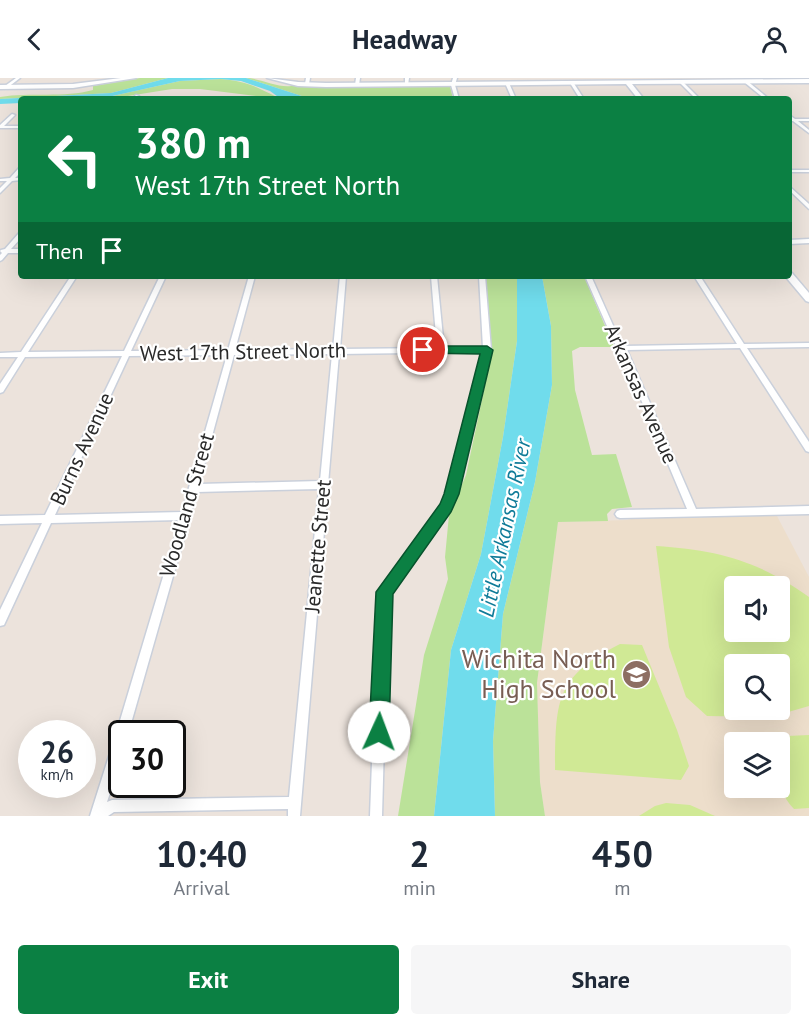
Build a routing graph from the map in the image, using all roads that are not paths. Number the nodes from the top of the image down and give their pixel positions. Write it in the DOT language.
graph roads {
  1 [pos="18,78"];
  2 [pos="133,78"];
  3 [pos="270,78"];
  4 [pos="783,78"];
  5 [pos="110,80"];
  6 [pos="556,80"];
  7 [pos="605,80"];
  8 [pos="655,80"];
  9 [pos="703,80"];
  10 [pos="731,80"];
  11 [pos="308,81"];
  12 [pos="357,81"];
  13 [pos="407,81"];
  14 [pos="455,81"];
  15 [pos="506,81"];
  16 [pos="745,81"];
  17 [pos="790,81"];
  18 [pos="809,81"];
  19 [pos="627,82"];
  20 [pos="681,82"];
  21 [pos="572,83"];
  22 [pos="3,86"];
  23 [pos="809,89"];
  24 [pos="457,96"];
  25 [pos="513,96"];
  26 [pos="580,96"];
  27 [pos="639,96"];
  28 [pos="695,96"];
  29 [pos="763,96"];
  30 [pos="14,115"];
  31 [pos="792,119"];
  32 [pos="792,120"];
  33 [pos="809,120"];
  34 [pos="0,127"];
  35 [pos="18,127"];
  36 [pos="809,132"];
  37 [pos="792,171"];
  38 [pos="809,171"];
  39 [pos="18,172"];
  40 [pos="18,179"];
  41 [pos="0,180"];
  42 [pos="11,180"];
  43 [pos="792,190"];
  44 [pos="0,191"];
  45 [pos="809,207"];
  46 [pos="18,237"];
  47 [pos="809,241"];
  48 [pos="792,242"];
  49 [pos="3,251"];
  50 [pos="0,259"];
  51 [pos="72,279"];
  52 [pos="162,279"];
  53 [pos="251,279"];
  54 [pos="343,279"];
  55 [pos="434,279"];
  56 [pos="482,279"];
  57 [pos="589,279"];
  58 [pos="699,279"];
  59 [pos="792,279"];
  60 [pos="809,299"];
  61 [pos="809,345"];
  62 [pos="742,346"];
  63 [pos="622,348"];
  64 [pos="441,350"];
  65 [pos="487,350"];
  66 [pos="336,351"];
  67 [pos="231,353"];
  68 [pos="127,354"];
  69 [pos="22,355"];
  70 [pos="0,356"];
  71 [pos="0,390"];
  72 [pos="809,449"];
  73 [pos="324,485"];
  74 [pos="194,488"];
  75 [pos="809,510"];
  76 [pos="693,513"];
  77 [pos="620,514"];
  78 [pos="184,516"];
  79 [pos="50,519"];
  80 [pos="0,520"];
  81 [pos="0,621"];
  82 [pos="126,720"];
  83 [pos="108,778"];
  84 [pos="294,809"];
  85 [pos="96,816"];
  86 [pos="376,816"];
  1 -- 22 [label="street"];
  2 -- 5 [label="main road"];
  3 -- 11 [label="main road"];
  4 -- 17 [label="street"];
  5 -- 22 [label="main road"];
  6 -- 15 [label="main road"];
  6 -- 21 [label="main road"];
  7 -- 19 [label="main road"];
  7 -- 21 [label="main road"];
  8 -- 19 [label="main road"];
  8 -- 20 [label="main road"];
  9 -- 10 [label="main road"];
  9 -- 20 [label="main road"];
  10 -- 16 [label="main road"];
  11 -- 12 [label="main road"];
  12 -- 13 [label="main road"];
  13 -- 14 [label="main road"];
  14 -- 15 [label="main road"];
  14 -- 24 [label="street"];
  15 -- 25 [label="street"];
  16 -- 17 [label="main road"];
  16 -- 29 [label="street"];
  17 -- 18 [label="main road"];
  17 -- 23 [label="main road"];
  19 -- 27 [label="main road"];
  20 -- 28 [label="street"];
  21 -- 26 [label="street"];
  30 -- 34 [label="street"];
  31 -- 33 [label="street"];
  32 -- 36 [label="street"];
  34 -- 35 [label="street"];
  37 -- 38 [label="street"];
  39 -- 42 [label="street"];
  40 -- 42 [label="street"];
  41 -- 42 [label="street"];
  42 -- 44 [label="street"];
  43 -- 45 [label="street"];
  46 -- 49 [label="street"];
  47 -- 48 [label="street"];
  49 -- 50 [label="street"];
  51 -- 69 [label="street"];
  52 -- 68 [label="street, Burns Avenue"];
  53 -- 67 [label="street, Woodland Street"];
  54 -- 66 [label="street, Jeanette Street"];
  55 -- 64 [label="street"];
  56 -- 65 [label="street"];
  57 -- 63 [label="street, Arkansas Avenue"];
  58 -- 62 [label="street"];
  59 -- 60 [label="main road"];
  61 -- 62 [label="street"];
  62 -- 63 [label="street"];
  62 -- 72 [label="street"];
  63 -- 76 [label="street, Arkansas Avenue"];
  64 -- 65 [label="street, West 17th Street North"];
  64 -- 66 [label="street, West 17th Street North"];
  65 -- 86 [label="street"];
  66 -- 67 [label="street, West 17th Street North"];
  66 -- 73 [label="street, Jeanette Street"];
  67 -- 68 [label="street, West 17th Street North"];
  67 -- 74 [label="street, Woodland Street"];
  68 -- 69 [label="street, West 17th Street North"];
  68 -- 79 [label="street, Burns Avenue"];
  69 -- 70 [label="street, West 17th Street North"];
  69 -- 71 [label="street"];
  73 -- 74 [label="street"];
  73 -- 84 [label="street, Jeanette Street"];
  74 -- 78 [label="street, Woodland Street"];
  75 -- 76 [label="street"];
  76 -- 77 [label="street"];
  78 -- 79 [label="street"];
  78 -- 82 [label="street, Woodland Street"];
  79 -- 80 [label="street"];
  79 -- 81 [label="street, Burns Avenue"];
  83 -- 85 [label="street, Woodland Street"];
  84 -- 85 [label="street"];
}
